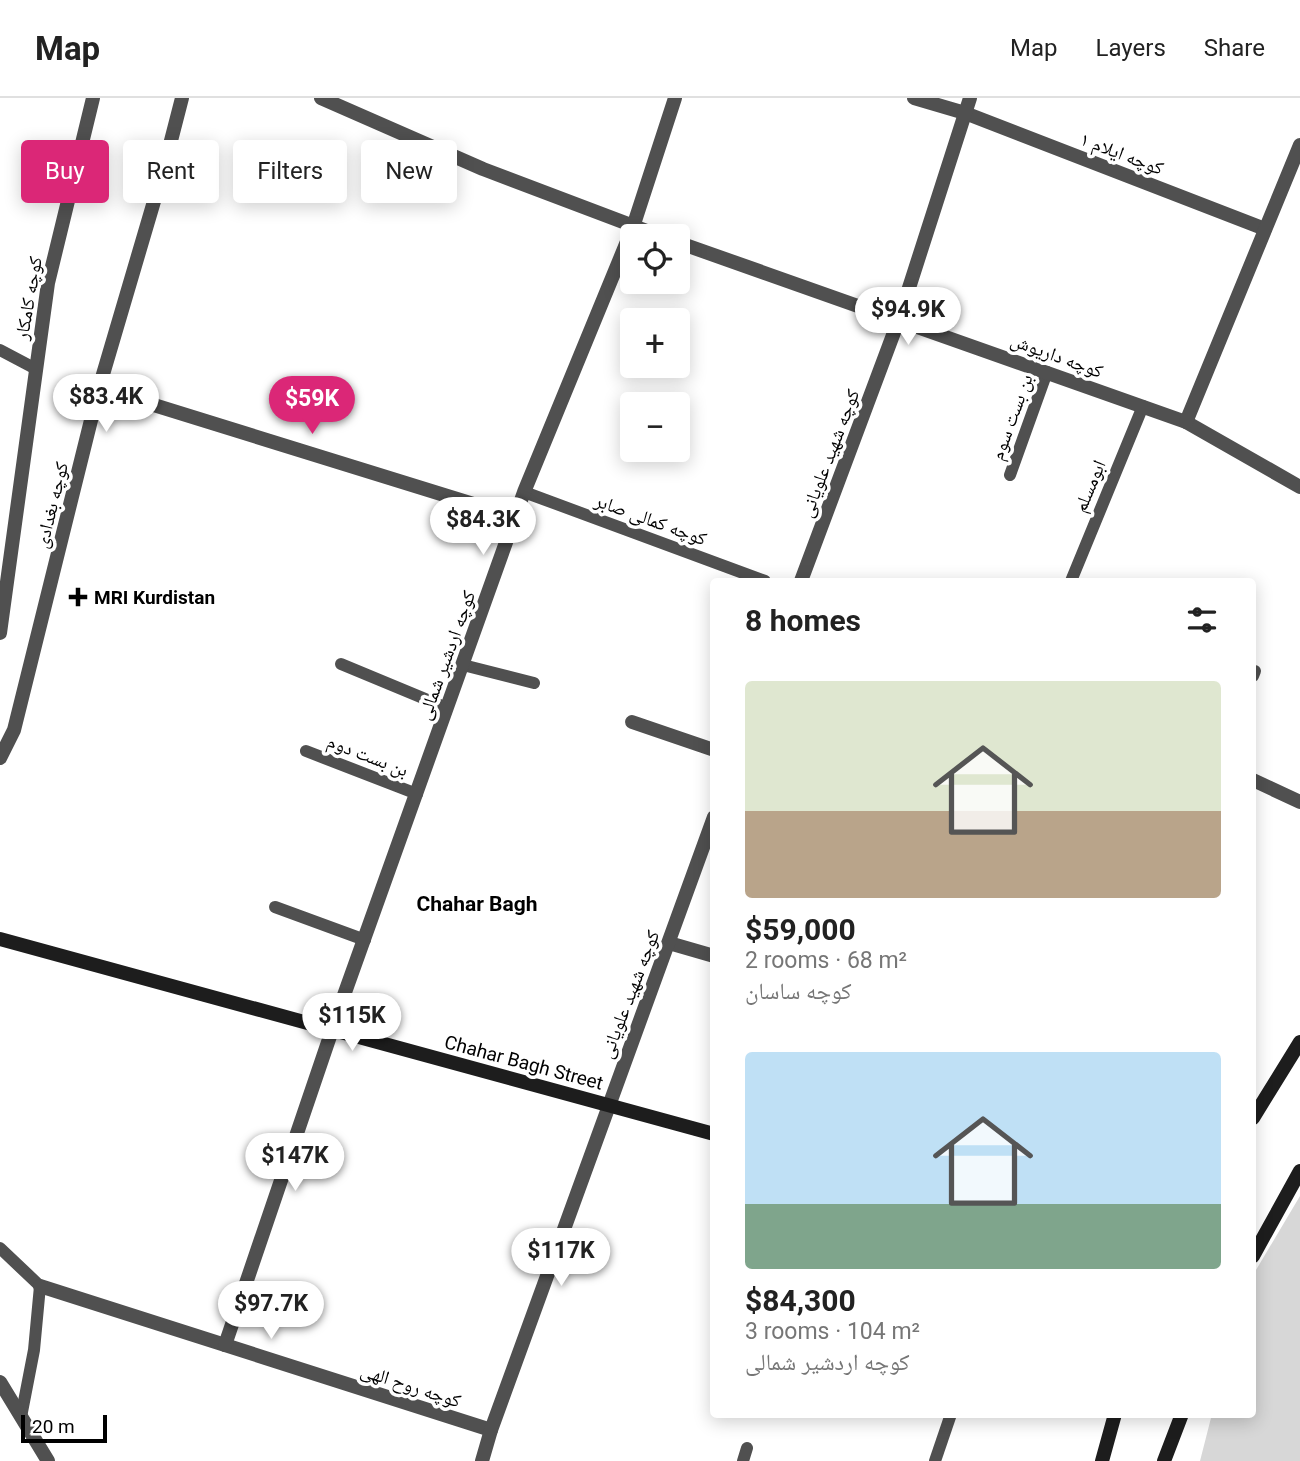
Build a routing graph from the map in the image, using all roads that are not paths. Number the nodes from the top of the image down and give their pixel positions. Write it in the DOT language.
graph roads {
  1 [pos="93,98"];
  2 [pos="182,98"];
  3 [pos="321,98"];
  4 [pos="675,98"];
  5 [pos="914,98"];
  6 [pos="970,98"];
  7 [pos="965,113"];
  8 [pos="1300,145"];
  9 [pos="625,224"];
  10 [pos="634,224"];
  11 [pos="1265,229"];
  12 [pos="690,247"];
  13 [pos="620,259"];
  14 [pos="899,319"];
  15 [pos="0,350"];
  16 [pos="36,369"];
  17 [pos="1047,372"];
  18 [pos="99,388"];
  19 [pos="1143,406"];
  20 [pos="1186,422"];
  21 [pos="1010,475"];
  22 [pos="1300,487"];
  23 [pos="524,492"];
  24 [pos="515,517"];
  25 [pos="757,578"];
  26 [pos="802,578"];
  27 [pos="1072,578"];
  28 [pos="0,633"];
  29 [pos="341,664"];
  30 [pos="463,664"];
  31 [pos="534,683"];
  32 [pos="447,708"];
  33 [pos="632,722"];
  34 [pos="710,749"];
  35 [pos="306,751"];
  36 [pos="0,758"];
  37 [pos="1256,781"];
  38 [pos="417,794"];
  39 [pos="1300,802"];
  40 [pos="710,828"];
  41 [pos="275,907"];
  42 [pos="0,939"];
  43 [pos="365,940"];
  44 [pos="669,943"];
  45 [pos="710,955"];
  46 [pos="333,1030"];
  47 [pos="1300,1042"];
  48 [pos="610,1106"];
  49 [pos="1256,1113"];
  50 [pos="710,1133"];
  51 [pos="1300,1171"];
  52 [pos="0,1248"];
  53 [pos="1256,1251"];
  54 [pos="40,1286"];
  55 [pos="225,1345"];
  56 [pos="0,1382"];
  57 [pos="21,1417"];
  58 [pos="950,1418"];
  59 [pos="1114,1418"];
  60 [pos="1180,1418"];
  61 [pos="491,1430"];
  62 [pos="747,1448"];
  63 [pos="48,1461"];
  64 [pos="482,1461"];
  65 [pos="743,1461"];
  66 [pos="935,1461"];
  67 [pos="1102,1461"];
  68 [pos="1164,1461"];
  1 -- 16 [label="street, کوچه کامکار"];
  2 -- 18 [label="street, کوچه بغدادی"];
  3 -- 9 [label="street"];
  4 -- 10 [label="street, کوچه اردشیر شمالی"];
  5 -- 7 [label="street, کوچه ایلام ۱"];
  6 -- 7 [label="street, کوچه شهید علویانی"];
  7 -- 11 [label="street, کوچه ایلام ۱"];
  7 -- 14 [label="street, کوچه شهید علویانی"];
  8 -- 11 [label="street"];
  11 -- 20 [label="street"];
  12 -- 14 [label="street, کوچه داریوش"];
  13 -- 23 [label="street, کوچه اردشیر شمالی"];
  14 -- 17 [label="street, کوچه داریوش"];
  14 -- 26 [label="street, کوچه شهید علویانی"];
  15 -- 16 [label="lane"];
  16 -- 28 [label="street, کوچه کامکار"];
  17 -- 19 [label="street, کوچه داریوش"];
  17 -- 21 [label="lane, بن بست سوم"];
  18 -- 24 [label="street"];
  18 -- 36 [label="street, کوچه بغدادی"];
  19 -- 20 [label="street, کوچه داریوش"];
  19 -- 27 [label="lane, ابومسلم"];
  20 -- 22 [label="street, کوچه داریوش"];
  23 -- 24 [label="street, کوچه اردشیر شمالی"];
  23 -- 25 [label="lane, کوچه کمالی صابر"];
  24 -- 30 [label="street, کوچه اردشیر شمالی"];
  29 -- 32 [label="lane"];
  30 -- 31 [label="lane"];
  30 -- 32 [label="street, کوچه اردشیر شمالی"];
  32 -- 38 [label="street, کوچه اردشیر شمالی"];
  33 -- 34 [label="street"];
  35 -- 38 [label="lane, بن بست دوم"];
  37 -- 39 [label="street"];
  38 -- 43 [label="street, کوچه اردشیر شمالی"];
  40 -- 44 [label="street, کوچه شهید علویانی"];
  41 -- 43 [label="lane"];
  42 -- 46 [label="main road, Chahar Bagh Street"];
  43 -- 46 [label="street, کوچه اردشیر شمالی"];
  44 -- 45 [label="street"];
  44 -- 48 [label="street, کوچه شهید علویانی"];
  46 -- 48 [label="main road, Chahar Bagh Street"];
  46 -- 55 [label="street, کوچه اردشیر شمالی"];
  47 -- 49 [label="main road"];
  48 -- 50 [label="main road, Chahar Bagh Street"];
  48 -- 61 [label="street, کوچه شهید علویانی"];
  51 -- 53 [label="main road"];
  52 -- 54 [label="lane"];
  54 -- 55 [label="street, کوچه روح الهی"];
  54 -- 57 [label="lane"];
  55 -- 61 [label="street, کوچه روح الهی"];
  56 -- 57 [label="street"];
  57 -- 63 [label="street"];
  58 -- 66 [label="lane"];
  59 -- 67 [label="main road"];
  60 -- 68 [label="main road"];
  61 -- 64 [label="street, کوچه شهید علویانی"];
  62 -- 65 [label="lane"];
}
